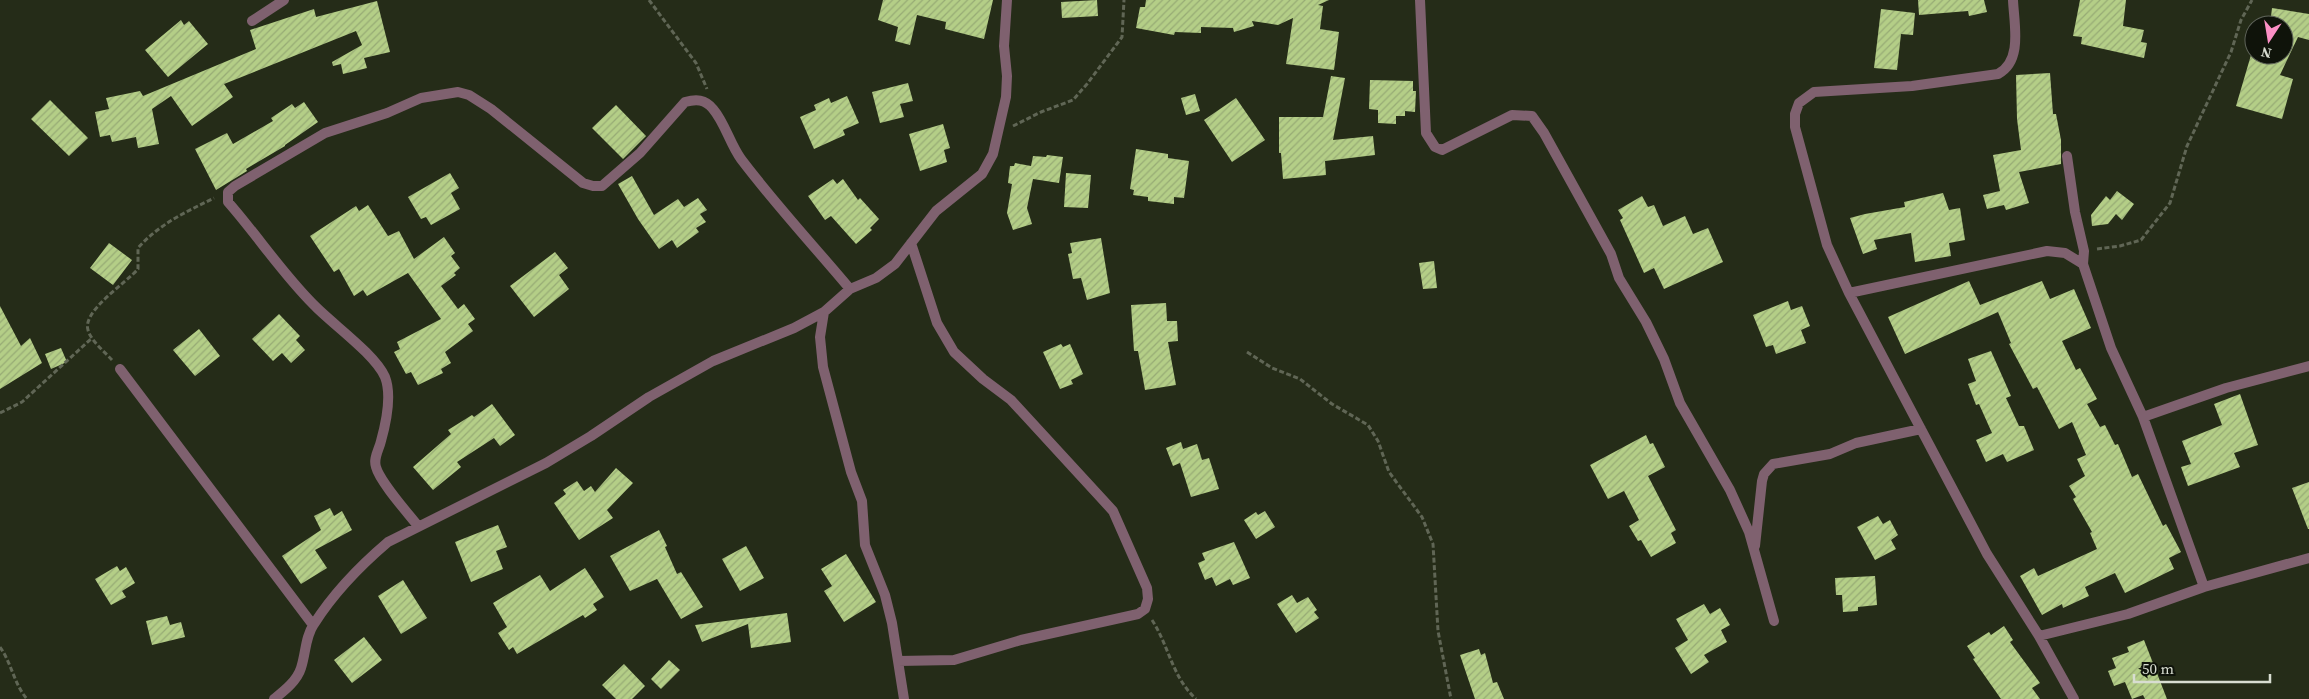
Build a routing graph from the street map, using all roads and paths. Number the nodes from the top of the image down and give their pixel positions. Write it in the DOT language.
graph roads {
  1 [pos="284,0"];
  2 [pos="649,0"];
  3 [pos="1007,0"];
  4 [pos="1124,0"];
  5 [pos="1420,0"];
  6 [pos="2013,0"];
  7 [pos="2252,0"];
  8 [pos="252,21"];
  9 [pos="712,108"];
  10 [pos="999,134"];
  11 [pos="2068,156"];
  12 [pos="228,192"];
  13 [pos="911,243"];
  14 [pos="2084,251"];
  15 [pos="2083,264"];
  16 [pos="850,289"];
  17 [pos="1849,293"];
  18 [pos="824,312"];
  19 [pos="92,338"];
  20 [pos="1247,352"];
  21 [pos="2309,366"];
  22 [pos="120,369"];
  23 [pos="0,413"];
  24 [pos="2143,417"];
  25 [pos="1921,429"];
  26 [pos="418,526"];
  27 [pos="1754,552"];
  28 [pos="2309,558"];
  29 [pos="2204,587"];
  30 [pos="1145,608"];
  31 [pos="1774,621"];
  32 [pos="313,625"];
  33 [pos="2040,636"];
  34 [pos="0,647"];
  35 [pos="898,661"];
  36 [pos="27,699"];
  37 [pos="274,699"];
  38 [pos="904,699"];
  39 [pos="1196,699"];
  40 [pos="1451,699"];
  41 [pos="2074,699"];
  1 -- 8 [label="street"];
  2 -- 9 [label="path"];
  3 -- 10 [label="street"];
  4 -- 10 [label="path"];
  5 -- 27 [label="street"];
  6 -- 17 [label="street"];
  7 -- 14 [label="path"];
  9 -- 12 [label="street"];
  9 -- 16 [label="street"];
  10 -- 13 [label="street"];
  11 -- 14 [label="street"];
  12 -- 19 [label="path"];
  12 -- 26 [label="street"];
  13 -- 16 [label="street"];
  13 -- 30 [label="street"];
  14 -- 15 [label="street"];
  15 -- 17 [label="street"];
  15 -- 24 [label="street"];
  16 -- 18 [label="street"];
  17 -- 25 [label="street"];
  18 -- 26 [label="street"];
  18 -- 35 [label="street"];
  19 -- 22 [label="path"];
  19 -- 23 [label="path"];
  20 -- 40 [label="path"];
  21 -- 24 [label="street"];
  22 -- 32 [label="street"];
  24 -- 29 [label="street"];
  25 -- 27 [label="street"];
  25 -- 33 [label="street"];
  26 -- 32 [label="street"];
  27 -- 31 [label="street"];
  28 -- 29 [label="street"];
  29 -- 33 [label="street"];
  30 -- 35 [label="street"];
  30 -- 39 [label="path"];
  32 -- 37 [label="street"];
  33 -- 41 [label="street"];
  34 -- 36 [label="path"];
  35 -- 38 [label="street"];
}
